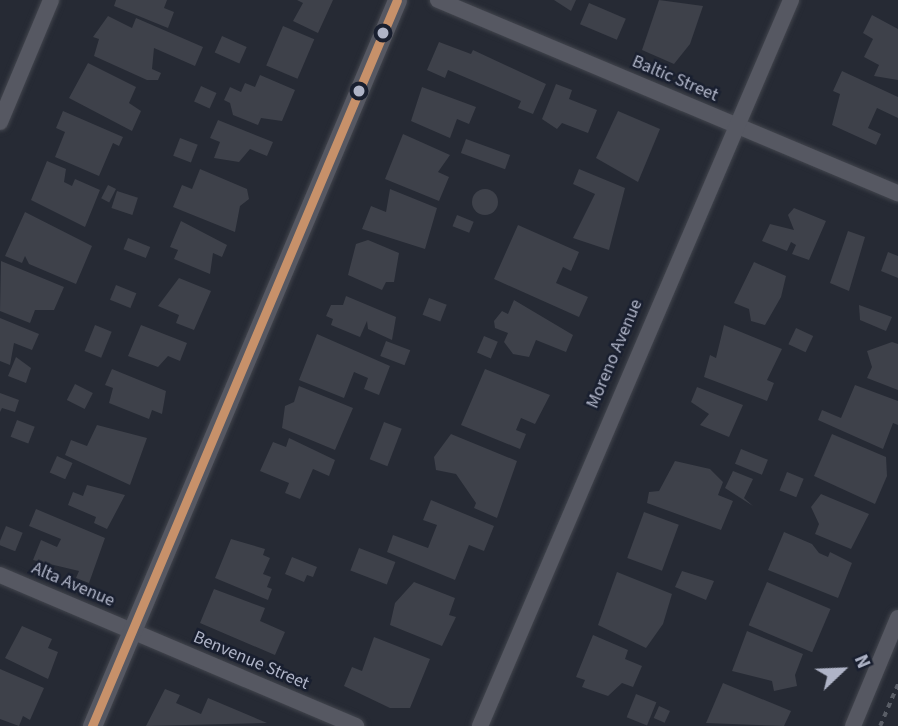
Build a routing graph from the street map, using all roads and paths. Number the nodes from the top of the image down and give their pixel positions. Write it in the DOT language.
graph roads {
  1 [pos="51,0"];
  2 [pos="397,0"];
  3 [pos="438,0"];
  4 [pos="791,0"];
  5 [pos="0,122"];
  6 [pos="736,125"];
  7 [pos="898,193"];
  8 [pos="0,575"];
  9 [pos="898,618"];
  10 [pos="131,632"];
  11 [pos="898,684"];
  12 [pos="92,726"];
  13 [pos="356,726"];
  14 [pos="480,726"];
  15 [pos="853,726"];
  16 [pos="880,726"];
  1 -- 5 [label="street"];
  2 -- 10 [label="street"];
  3 -- 6 [label="street, Baltic Street"];
  4 -- 6 [label="street, Moreno Avenue"];
  6 -- 7 [label="street, Baltic Street"];
  6 -- 14 [label="street, Moreno Avenue"];
  8 -- 10 [label="street, Alta Avenue"];
  9 -- 15 [label="street"];
  10 -- 12 [label="street"];
  10 -- 13 [label="street, Benvenue Street"];
  11 -- 16 [label="path"];
}
